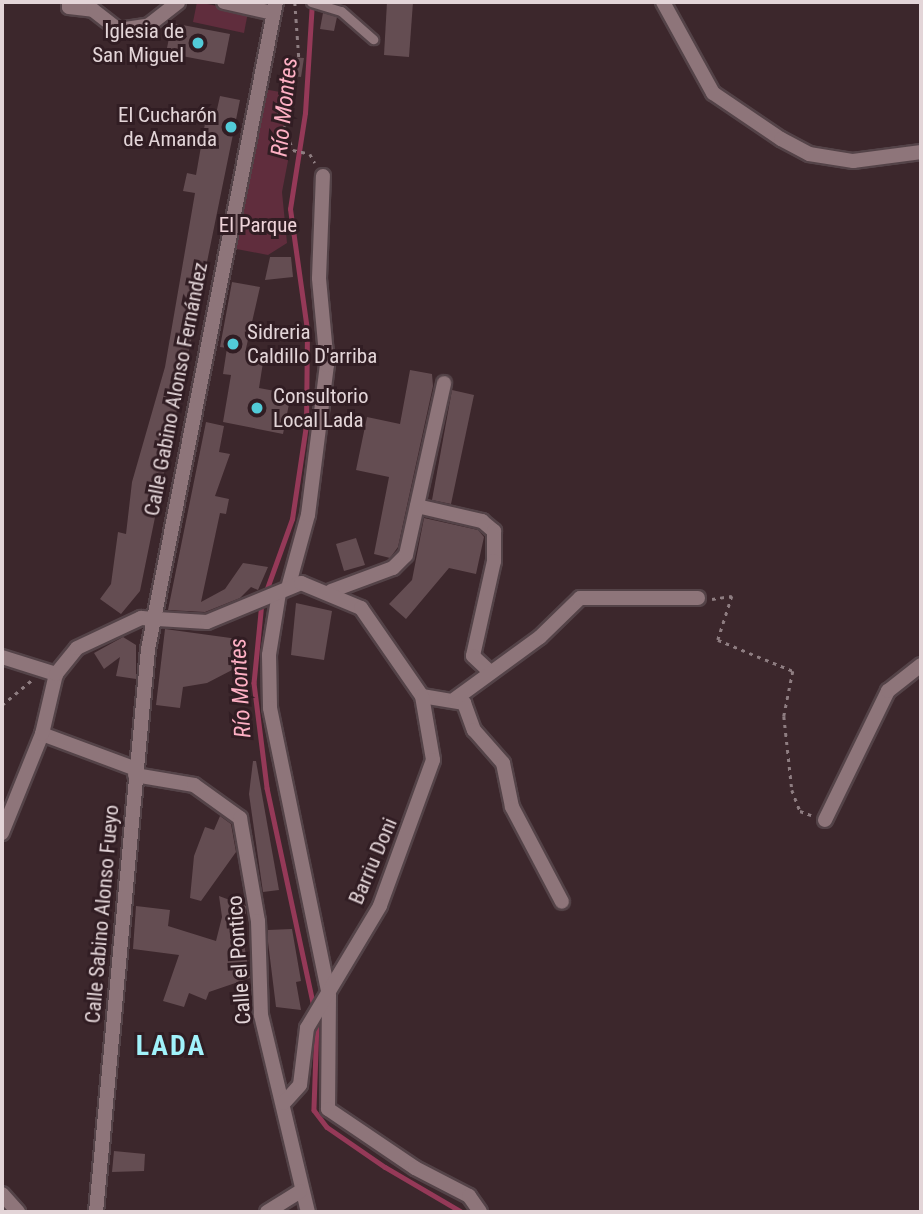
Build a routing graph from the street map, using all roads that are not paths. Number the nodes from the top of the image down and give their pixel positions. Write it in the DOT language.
graph roads {
  1 [pos="69,2"];
  2 [pos="178,2"];
  3 [pos="224,2"];
  4 [pos="311,2"];
  5 [pos="663,2"];
  6 [pos="275,7"];
  7 [pos="373,39"];
  8 [pos="921,152"];
  9 [pos="323,176"];
  10 [pos="444,383"];
  11 [pos="417,506"];
  12 [pos="331,592"];
  13 [pos="280,593"];
  14 [pos="698,598"];
  15 [pos="153,619"];
  16 [pos="2,657"];
  17 [pos="921,665"];
  18 [pos="488,670"];
  19 [pos="56,674"];
  20 [pos="422,696"];
  21 [pos="455,699"];
  22 [pos="42,734"];
  23 [pos="135,772"];
  24 [pos="825,820"];
  25 [pos="2,833"];
  26 [pos="562,902"];
  27 [pos="327,1000"];
  28 [pos="284,1103"];
  29 [pos="300,1191"];
  30 [pos="2,1194"];
  31 [pos="18,1212"];
  32 [pos="96,1212"];
  33 [pos="267,1212"];
  34 [pos="308,1212"];
  35 [pos="480,1212"];
  1 -- 2 [label="street"];
  3 -- 6 [label="street"];
  4 -- 7 [label="lane"];
  5 -- 8 [label="street"];
  6 -- 15 [label="street, Calle Gabino Alonso Fernández"];
  9 -- 13 [label="street"];
  10 -- 11 [label="street"];
  11 -- 12 [label="street"];
  11 -- 18 [label="street"];
  12 -- 13 [label="street, Barriu Doni"];
  12 -- 20 [label="street, Barriu Doni"];
  13 -- 15 [label="street, Barriu Doni"];
  13 -- 27 [label="street"];
  14 -- 18 [label="street"];
  15 -- 19 [label="street, Barriu Doni"];
  15 -- 23 [label="street, Calle Sabino Alonso Fueyo"];
  16 -- 19 [label="street"];
  17 -- 24 [label="street"];
  18 -- 21 [label="street"];
  19 -- 22 [label="street"];
  20 -- 21 [label="street"];
  20 -- 27 [label="street, Barriu Doni"];
  21 -- 26 [label="street"];
  22 -- 23 [label="street, Calle el Pontico"];
  22 -- 25 [label="street"];
  23 -- 28 [label="street, Calle el Pontico"];
  23 -- 32 [label="street, Calle Sabino Alonso Fueyo"];
  27 -- 28 [label="street, Barriu Doni"];
  27 -- 35 [label="street"];
  28 -- 29 [label="street, Calle el Pontico"];
  29 -- 33 [label="street"];
  29 -- 34 [label="street, Calle el Pontico"];
  30 -- 31 [label="street"];
}
